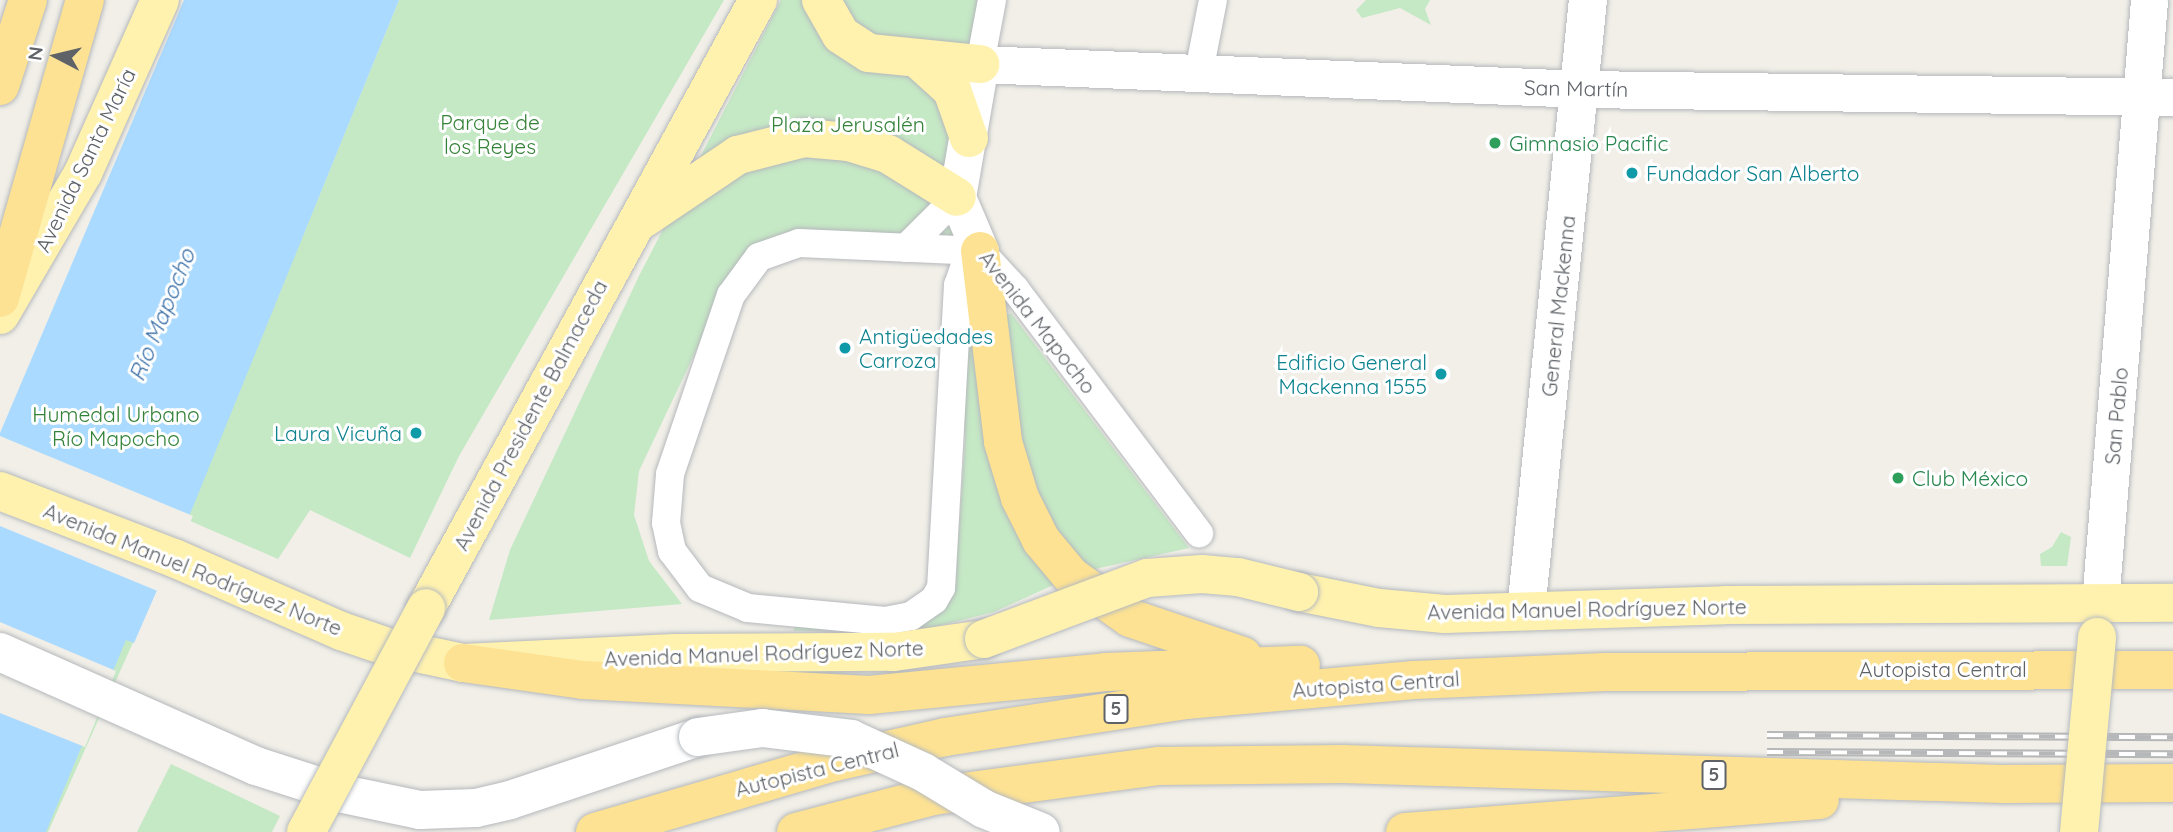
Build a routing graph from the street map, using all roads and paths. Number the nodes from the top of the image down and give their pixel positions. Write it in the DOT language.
graph roads {
  1 [pos="28,0"];
  2 [pos="85,0"];
  3 [pos="160,0"];
  4 [pos="758,0"];
  5 [pos="821,0"];
  6 [pos="992,0"];
  7 [pos="1213,0"];
  8 [pos="1588,0"];
  9 [pos="2149,0"];
  10 [pos="921,62"];
  11 [pos="980,64"];
  12 [pos="1198,77"];
  13 [pos="0,86"];
  14 [pos="1581,89"];
  15 [pos="2157,97"];
  16 [pos="969,138"];
  17 [pos="957,197"];
  18 [pos="628,231"];
  19 [pos="906,248"];
  20 [pos="980,251"];
  21 [pos="0,298"];
  22 [pos="0,315"];
  23 [pos="0,491"];
  24 [pos="1199,533"];
  25 [pos="2173,603"];
  26 [pos="1526,611"];
  27 [pos="2098,620"];
  28 [pos="0,652"];
  29 [pos="463,663"];
  30 [pos="1286,664"];
  31 [pos="2173,670"];
  32 [pos="1520,676"];
  33 [pos="1045,778"];
  34 [pos="2173,783"];
  35 [pos="2003,784"];
  36 [pos="330,789"];
  37 [pos="306,832"];
  38 [pos="318,832"];
  39 [pos="595,832"];
  40 [pos="796,832"];
  41 [pos="877,832"];
  42 [pos="1041,832"];
  43 [pos="1405,832"];
  44 [pos="2079,832"];
  1 -- 13 [label="highway"];
  2 -- 21 [label="highway"];
  3 -- 22 [label="main road, Avenida Santa María"];
  4 -- 18 [label="main road, Avenida Presidente Balmaceda"];
  5 -- 10 [label="main road"];
  6 -- 11 [label="street"];
  7 -- 12 [label="street"];
  8 -- 14 [label="main road, General Mackenna"];
  9 -- 15 [label="street, San Pablo"];
  10 -- 11 [label="main road"];
  10 -- 16 [label="main road"];
  11 -- 12 [label="street, San Martín"];
  11 -- 16 [label="street"];
  12 -- 14 [label="street, San Martín"];
  14 -- 15 [label="street, San Martín"];
  14 -- 26 [label="main road, General Mackenna"];
  15 -- 27 [label="street, San Pablo"];
  16 -- 17 [label="street"];
  17 -- 18 [label="main road"];
  17 -- 19 [label="street"];
  17 -- 20 [label="street, Avenida Mapocho"];
  18 -- 36 [label="main road, Avenida Presidente Balmaceda, bridge"];
  19 -- 20 [label="street"];
  19 -- 20 [label="street"];
  20 -- 24 [label="street, Avenida Mapocho"];
  20 -- 30 [label="highway"];
  23 -- 29 [label="main road, Avenida Manuel Rodríguez Norte"];
  25 -- 27 [label="main road, Avenida Manuel Rodríguez Norte"];
  26 -- 27 [label="main road, Avenida Manuel Rodríguez Norte"];
  26 -- 29 [label="main road, Avenida Manuel Rodríguez Norte, bridge"];
  27 -- 44 [label="main road, San Pablo, bridge"];
  28 -- 42 [label="main road, bridge"];
  29 -- 30 [label="highway"];
  30 -- 32 [label="highway"];
  31 -- 32 [label="highway, Autopista Central / 5"];
  32 -- 39 [label="highway, Autopista Central / 5"];
  33 -- 35 [label="highway, 5"];
  33 -- 40 [label="highway, 5"];
  33 -- 41 [label="highway"];
  34 -- 35 [label="highway, 5"];
  35 -- 43 [label="highway"];
  36 -- 37 [label="main road, Avenida Presidente Balmaceda, bridge"];
  36 -- 38 [label="main road, bridge"];
}
